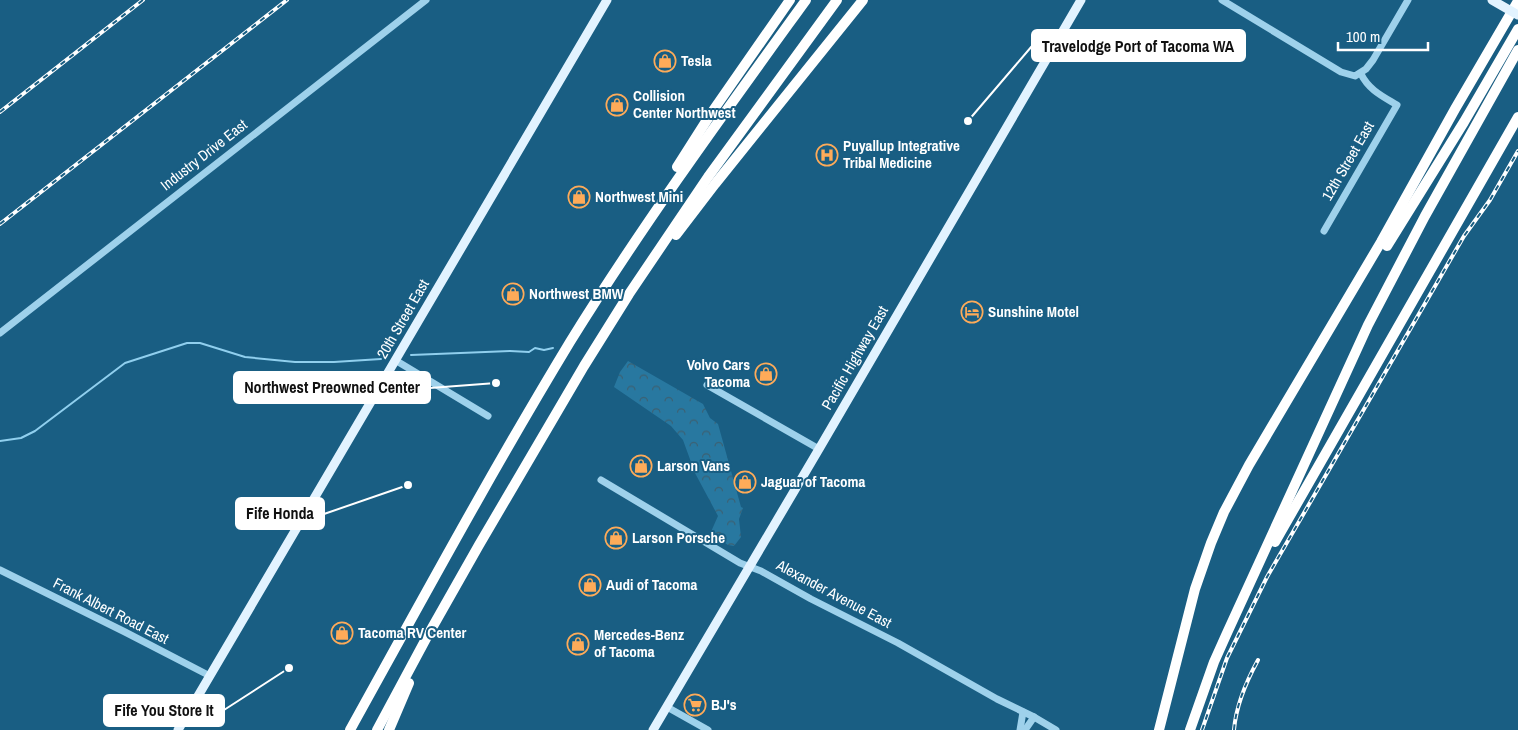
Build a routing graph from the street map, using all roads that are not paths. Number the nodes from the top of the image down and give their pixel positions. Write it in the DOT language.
graph roads {
  1 [pos="426,0"];
  2 [pos="607,0"];
  3 [pos="790,0"];
  4 [pos="806,0"];
  5 [pos="837,0"];
  6 [pos="863,0"];
  7 [pos="1080,0"];
  8 [pos="1222,0"];
  9 [pos="1408,0"];
  10 [pos="1492,0"];
  11 [pos="1518,0"];
  12 [pos="1518,15"];
  13 [pos="1518,29"];
  14 [pos="1518,50"];
  15 [pos="1361,74"];
  16 [pos="1518,117"];
  17 [pos="660,203"];
  18 [pos="1324,231"];
  19 [pos="620,308"];
  20 [pos="0,333"];
  21 [pos="395,360"];
  22 [pos="1298,384"];
  23 [pos="707,385"];
  24 [pos="488,416"];
  25 [pos="819,449"];
  26 [pos="601,480"];
  27 [pos="749,567"];
  28 [pos="0,570"];
  29 [pos="1237,610"];
  30 [pos="428,635"];
  31 [pos="210,676"];
  32 [pos="667,707"];
  33 [pos="1023,712"];
  34 [pos="1034,717"];
  35 [pos="178,730"];
  36 [pos="350,730"];
  37 [pos="377,730"];
  38 [pos="388,730"];
  39 [pos="653,730"];
  40 [pos="708,730"];
  41 [pos="1020,730"];
  42 [pos="1025,730"];
  43 [pos="1056,730"];
  44 [pos="1160,730"];
  45 [pos="1190,730"];
  1 -- 20 [label="street, Industry Drive East"];
  2 -- 21 [label="main road, 20th Street East"];
  3 -- 17 [label="highway"];
  4 -- 17 [label="highway"];
  5 -- 19 [label="highway"];
  6 -- 19 [label="highway"];
  7 -- 25 [label="main road, Pacific Highway East"];
  8 -- 15 [label="street"];
  9 -- 15 [label="street"];
  10 -- 12 [label="main road, bridge"];
  11 -- 22 [label="highway"];
  13 -- 22 [label="highway"];
  14 -- 29 [label="highway"];
  15 -- 18 [label="street, 12th Street East"];
  16 -- 29 [label="highway"];
  17 -- 36 [label="highway"];
  19 -- 30 [label="highway"];
  21 -- 24 [label="street"];
  21 -- 31 [label="main road, 20th Street East"];
  22 -- 44 [label="highway"];
  23 -- 25 [label="street"];
  25 -- 27 [label="main road, Pacific Highway East"];
  26 -- 27 [label="street, Alexander Avenue East"];
  27 -- 32 [label="main road, Pacific Highway East"];
  27 -- 33 [label="street, Alexander Avenue East"];
  28 -- 31 [label="street, Frank Albert Road East"];
  29 -- 45 [label="highway"];
  30 -- 37 [label="highway"];
  30 -- 38 [label="highway"];
  31 -- 35 [label="main road, 20th Street East"];
  32 -- 39 [label="main road, Pacific Highway East"];
  32 -- 40 [label="street"];
  33 -- 34 [label="street, Alexander Avenue East"];
  33 -- 41 [label="street"];
  34 -- 42 [label="street"];
  34 -- 43 [label="street, Alexander Avenue East"];
}
